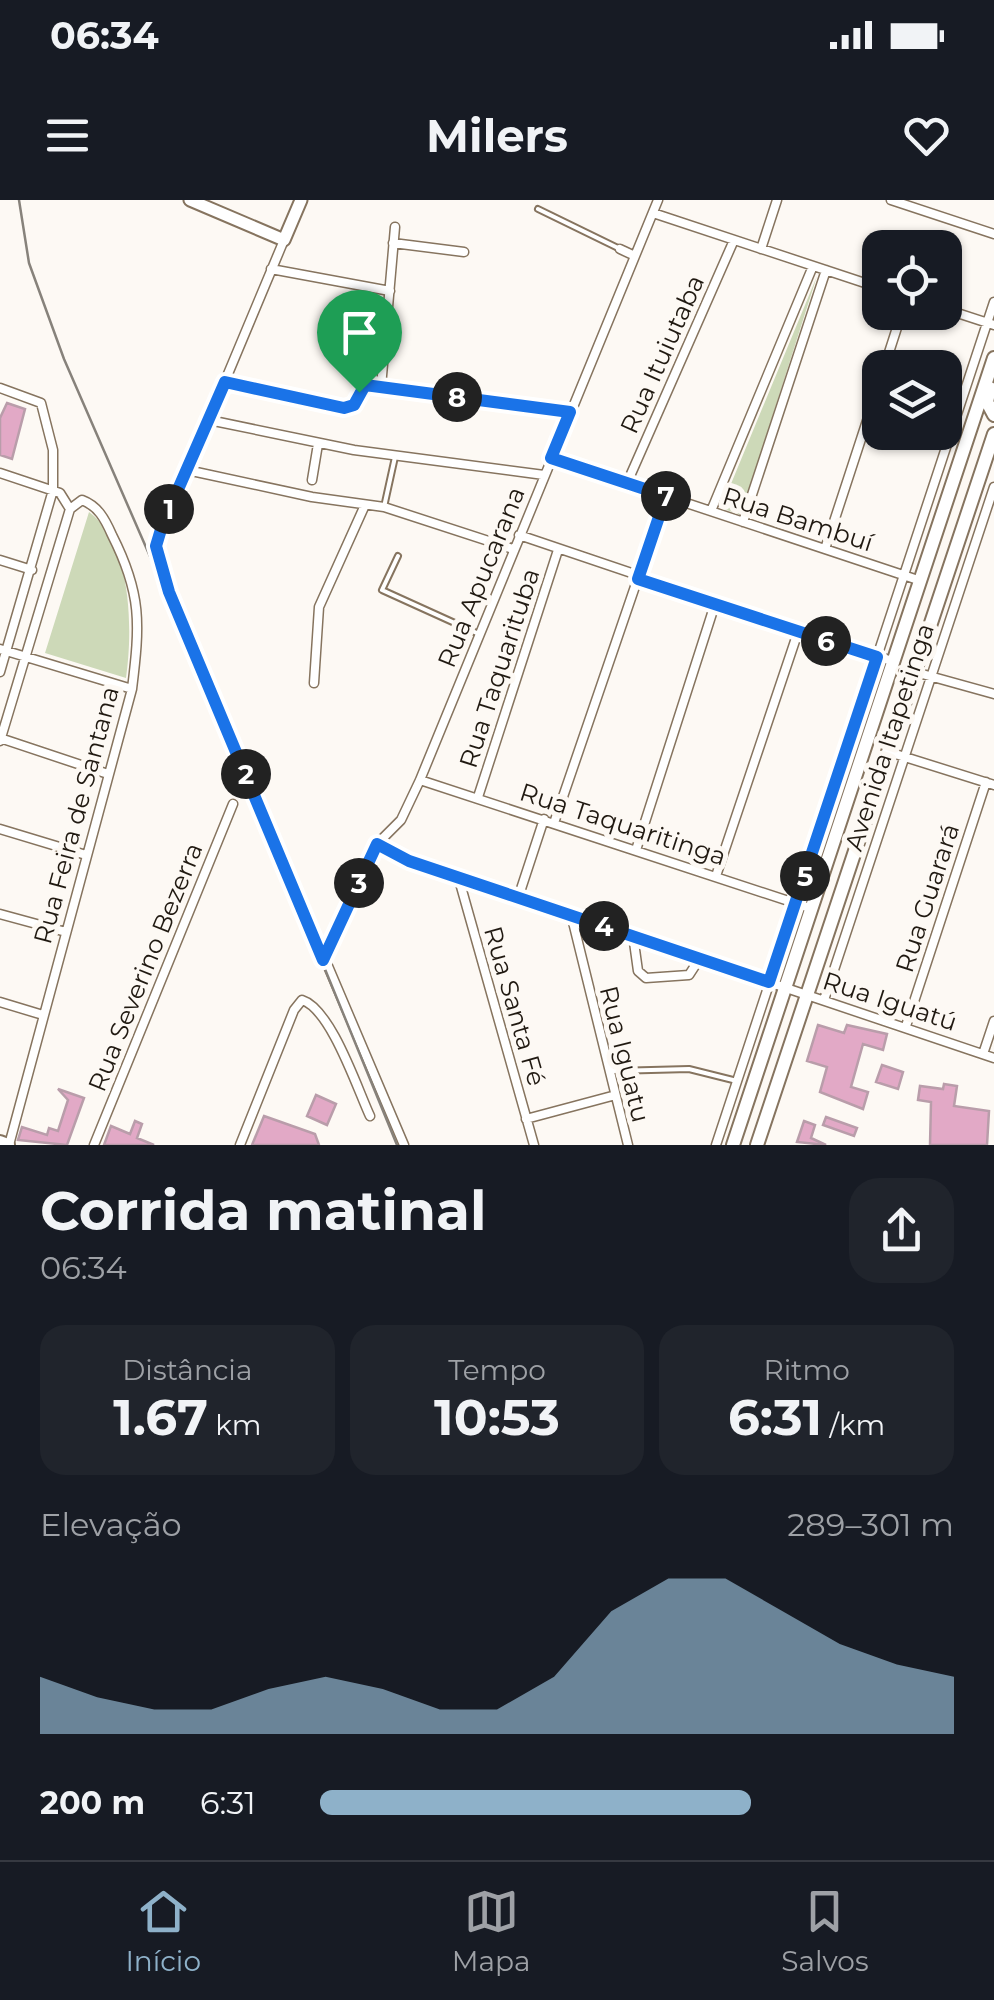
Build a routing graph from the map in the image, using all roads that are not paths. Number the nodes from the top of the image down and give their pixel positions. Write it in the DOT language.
graph roads {
  1 [pos="190,200"];
  2 [pos="228,200"];
  3 [pos="300,200"];
  4 [pos="658,200"];
  5 [pos="777,200"];
  6 [pos="891,200"];
  7 [pos="538,209"];
  8 [pos="654,213"];
  9 [pos="223,214"];
  10 [pos="395,228"];
  11 [pos="994,234"];
  12 [pos="284,240"];
  13 [pos="734,240"];
  14 [pos="393,242"];
  15 [pos="620,249"];
  16 [pos="761,249"];
  17 [pos="464,252"];
  18 [pos="635,256"];
  19 [pos="813,266"];
  20 [pos="271,269"];
  21 [pos="826,270"];
  22 [pos="862,282"];
  23 [pos="390,292"];
  24 [pos="994,302"];
  25 [pos="962,315"];
  26 [pos="990,324"];
  27 [pos="994,358"];
  28 [pos="994,376"];
  29 [pos="225,382"];
  30 [pos="381,387"];
  31 [pos="0,388"];
  32 [pos="570,412"];
  33 [pos="994,414"];
  34 [pos="209,420"];
  35 [pos="862,434"];
  36 [pos="994,434"];
  37 [pos="318,444"];
  38 [pos="395,455"];
  39 [pos="551,458"];
  40 [pos="187,470"];
  41 [pos="0,473"];
  42 [pos="544,475"];
  43 [pos="312,480"];
  44 [pos="627,484"];
  45 [pos="994,487"];
  46 [pos="53,490"];
  47 [pos="948,491"];
  48 [pos="666,496"];
  49 [pos="972,500"];
  50 [pos="365,505"];
  51 [pos="384,506"];
  52 [pos="70,510"];
  53 [pos="711,512"];
  54 [pos="743,522"];
  55 [pos="519,535"];
  56 [pos="513,549"];
  57 [pos="824,549"];
  58 [pos="558,550"];
  59 [pos="398,556"];
  60 [pos="0,560"];
  61 [pos="32,570"];
  62 [pos="911,578"];
  63 [pos="638,579"];
  64 [pos="715,604"];
  65 [pos="798,632"];
  66 [pos="479,634"];
  67 [pos="3,650"];
  68 [pos="877,657"];
  69 [pos="27,658"];
  70 [pos="892,661"];
  71 [pos="0,672"];
  72 [pos="915,672"];
  73 [pos="933,677"];
  74 [pos="314,683"];
  75 [pos="132,689"];
  76 [pos="994,694"];
  77 [pos="0,739"];
  78 [pos="888,752"];
  79 [pos="905,758"];
  80 [pos="108,774"];
  81 [pos="420,780"];
  82 [pos="990,784"];
  83 [pos="478,797"];
  84 [pos="233,804"];
  85 [pos="544,819"];
  86 [pos="554,823"];
  87 [pos="0,829"];
  88 [pos="837,832"];
  89 [pos="859,840"];
  90 [pos="377,844"];
  91 [pos="636,850"];
  92 [pos="86,856"];
  93 [pos="825,871"];
  94 [pos="458,876"];
  95 [pos="716,876"];
  96 [pos="847,877"];
  97 [pos="519,895"];
  98 [pos="796,904"];
  99 [pos="812,909"];
  100 [pos="0,914"];
  101 [pos="571,914"];
  102 [pos="66,932"];
  103 [pos="633,935"];
  104 [pos="700,958"];
  105 [pos="323,960"];
  106 [pos="769,982"];
  107 [pos="787,988"];
  108 [pos="808,996"];
  109 [pos="824,1000"];
  110 [pos="0,1002"];
  111 [pos="43,1016"];
  112 [pos="994,1021"];
  113 [pos="906,1026"];
  114 [pos="983,1054"];
  115 [pos="994,1058"];
  116 [pos="606,1072"];
  117 [pos="737,1081"];
  118 [pos="612,1096"];
  119 [pos="749,1097"];
  120 [pos="770,1104"];
  121 [pos="370,1116"];
  122 [pos="742,1118"];
  123 [pos="526,1120"];
  124 [pos="764,1125"];
  125 [pos="0,1127"];
  126 [pos="10,1140"];
  127 [pos="0,1142"];
  128 [pos="94,1145"];
  129 [pos="240,1145"];
  130 [pos="404,1145"];
  131 [pos="534,1145"];
  132 [pos="628,1145"];
  133 [pos="716,1145"];
  134 [pos="733,1145"];
  135 [pos="757,1145"];
  1 -- 9 [label="street"];
  2 -- 9 [label="street"];
  3 -- 12 [label="street"];
  4 -- 8 [label="street, Rua Apucarana"];
  5 -- 16 [label="street"];
  6 -- 11 [label="street"];
  7 -- 15 [label="lane"];
  8 -- 13 [label="street"];
  8 -- 18 [label="street, Rua Apucarana"];
  9 -- 12 [label="street"];
  10 -- 14 [label="street"];
  12 -- 20 [label="street"];
  13 -- 16 [label="street"];
  13 -- 44 [label="street, Rua Ituiutaba"];
  14 -- 17 [label="street"];
  14 -- 23 [label="street"];
  15 -- 18 [label="street"];
  16 -- 19 [label="street"];
  18 -- 32 [label="street, Rua Apucarana"];
  19 -- 21 [label="street"];
  19 -- 53 [label="street"];
  20 -- 23 [label="street"];
  20 -- 29 [label="street"];
  21 -- 22 [label="street"];
  21 -- 54 [label="street"];
  23 -- 30 [label="street"];
  24 -- 26 [label="street, Avenida Itapetinga"];
  25 -- 26 [label="street"];
  26 -- 62 [label="street, Avenida Itapetinga"];
  27 -- 47 [label="main road, Avenida Itapetinga"];
  28 -- 33 [label="main road"];
  29 -- 30 [label="street"];
  29 -- 34 [label="street"];
  30 -- 32 [label="street"];
  31 -- 46 [label="street"];
  32 -- 39 [label="street, Rua Apucarana"];
  34 -- 37 [label="street"];
  34 -- 40 [label="street"];
  35 -- 57 [label="street"];
  36 -- 49 [label="main road, Avenida Itapetinga"];
  37 -- 38 [label="street"];
  37 -- 43 [label="street"];
  38 -- 42 [label="street"];
  38 -- 51 [label="lane"];
  39 -- 42 [label="street, Rua Apucarana"];
  39 -- 44 [label="street, Rua Bambuí"];
  40 -- 50 [label="street"];
  40 -- 105 [label="street"];
  41 -- 46 [label="street"];
  42 -- 55 [label="street, Rua Apucarana"];
  44 -- 48 [label="street, Rua Bambuí"];
  45 -- 73 [label="street, Avenida Itapetinga"];
  46 -- 52 [label="street"];
  46 -- 61 [label="street"];
  47 -- 49 [label="main road"];
  47 -- 62 [label="main road, Avenida Itapetinga"];
  48 -- 53 [label="street, Rua Bambuí"];
  48 -- 63 [label="street"];
  49 -- 72 [label="main road, Avenida Itapetinga"];
  50 -- 51 [label="street"];
  50 -- 74 [label="street"];
  51 -- 56 [label="street"];
  52 -- 69 [label="street"];
  52 -- 75 [label="street, Rua Feira de Santana"];
  53 -- 54 [label="street, Rua Bambuí"];
  54 -- 57 [label="street, Rua Bambuí"];
  55 -- 56 [label="street, Rua Apucarana"];
  55 -- 58 [label="street"];
  56 -- 66 [label="street, Rua Apucarana"];
  57 -- 62 [label="street, Rua Bambuí"];
  58 -- 63 [label="street"];
  58 -- 83 [label="street, Rua Taquarituba"];
  59 -- 66 [label="lane"];
  60 -- 61 [label="street"];
  61 -- 67 [label="street"];
  62 -- 68 [label="street, Avenida Itapetinga"];
  62 -- 70 [label="main road, Avenida Itapetinga"];
  63 -- 64 [label="street"];
  63 -- 86 [label="street"];
  64 -- 65 [label="street"];
  64 -- 91 [label="street"];
  65 -- 68 [label="street"];
  65 -- 95 [label="street"];
  66 -- 81 [label="street, Rua Apucarana"];
  67 -- 69 [label="street"];
  67 -- 71 [label="street"];
  68 -- 70 [label="street"];
  68 -- 98 [label="street, Avenida Itapetinga"];
  69 -- 75 [label="street"];
  69 -- 77 [label="street"];
  70 -- 88 [label="main road, Avenida Itapetinga"];
  72 -- 73 [label="street"];
  72 -- 78 [label="main road, Avenida Itapetinga"];
  73 -- 76 [label="street"];
  73 -- 79 [label="street, Avenida Itapetinga"];
  75 -- 80 [label="street, Rua Feira de Santana"];
  77 -- 80 [label="street"];
  78 -- 79 [label="street"];
  78 -- 89 [label="main road, Avenida Itapetinga"];
  79 -- 82 [label="street"];
  79 -- 109 [label="street, Avenida Itapetinga"];
  80 -- 92 [label="street, Rua Feira de Santana"];
  81 -- 83 [label="street, Rua Taquaritinga"];
  81 -- 90 [label="street, Rua Apucarana"];
  82 -- 113 [label="street, Rua Guarará"];
  83 -- 85 [label="street, Rua Taquaritinga"];
  84 -- 128 [label="street, Rua Severino Bezerra"];
  85 -- 86 [label="street, Rua Taquaritinga"];
  85 -- 97 [label="street"];
  86 -- 91 [label="street, Rua Taquaritinga"];
  87 -- 92 [label="street"];
  88 -- 89 [label="main road"];
  88 -- 93 [label="main road, Avenida Itapetinga"];
  89 -- 96 [label="main road, Avenida Itapetinga"];
  90 -- 94 [label="street, Rua Iguatú"];
  90 -- 105 [label="street, Rua Apucarana"];
  91 -- 95 [label="street, Rua Taquaritinga"];
  92 -- 102 [label="street, Rua Feira de Santana"];
  93 -- 96 [label="main road"];
  93 -- 99 [label="main road, Avenida Itapetinga"];
  94 -- 97 [label="street, Rua Iguatú"];
  94 -- 123 [label="street, Rua Santa Fé"];
  95 -- 98 [label="street, Rua Taquaritinga"];
  96 -- 108 [label="main road, Avenida Itapetinga"];
  97 -- 101 [label="street, Rua Iguatú"];
  98 -- 99 [label="street, Rua Taquaritinga"];
  98 -- 106 [label="street, Avenida Itapetinga"];
  99 -- 107 [label="main road, Avenida Itapetinga"];
  100 -- 102 [label="street"];
  101 -- 103 [label="street, Rua Iguatú"];
  101 -- 116 [label="street, Rua Iguatu"];
  102 -- 111 [label="street, Rua Feira de Santana"];
  103 -- 104 [label="street, Rua Iguatú"];
  103 -- 104 [label="street"];
  104 -- 106 [label="street, Rua Iguatú"];
  105 -- 130 [label="street"];
  106 -- 107 [label="street, Rua Iguatú"];
  106 -- 117 [label="street, Avenida Itapetinga"];
  107 -- 108 [label="street, Rua Iguatú"];
  107 -- 119 [label="main road, Avenida Itapetinga"];
  108 -- 109 [label="street, Rua Iguatú"];
  108 -- 120 [label="main road, Avenida Itapetinga"];
  109 -- 113 [label="street, Rua Iguatú"];
  110 -- 111 [label="street"];
  111 -- 126 [label="street, Rua Feira de Santana"];
  112 -- 114 [label="street"];
  113 -- 114 [label="street, Rua Iguatú"];
  114 -- 115 [label="street, Rua Iguatú"];
  116 -- 117 [label="lane"];
  116 -- 118 [label="street, Rua Iguatu"];
  117 -- 133 [label="street, Avenida Itapetinga"];
  118 -- 123 [label="street"];
  118 -- 132 [label="street, Rua Iguatu"];
  119 -- 120 [label="main road"];
  119 -- 122 [label="main road, Avenida Itapetinga"];
  120 -- 124 [label="main road, Avenida Itapetinga"];
  121 -- 129 [label="street"];
  122 -- 124 [label="main road"];
  122 -- 134 [label="main road, Avenida Itapetinga"];
  123 -- 131 [label="street, Rua Santa Fé"];
  124 -- 135 [label="main road, Avenida Itapetinga"];
  125 -- 126 [label="street"];
  126 -- 127 [label="main road"];
}
